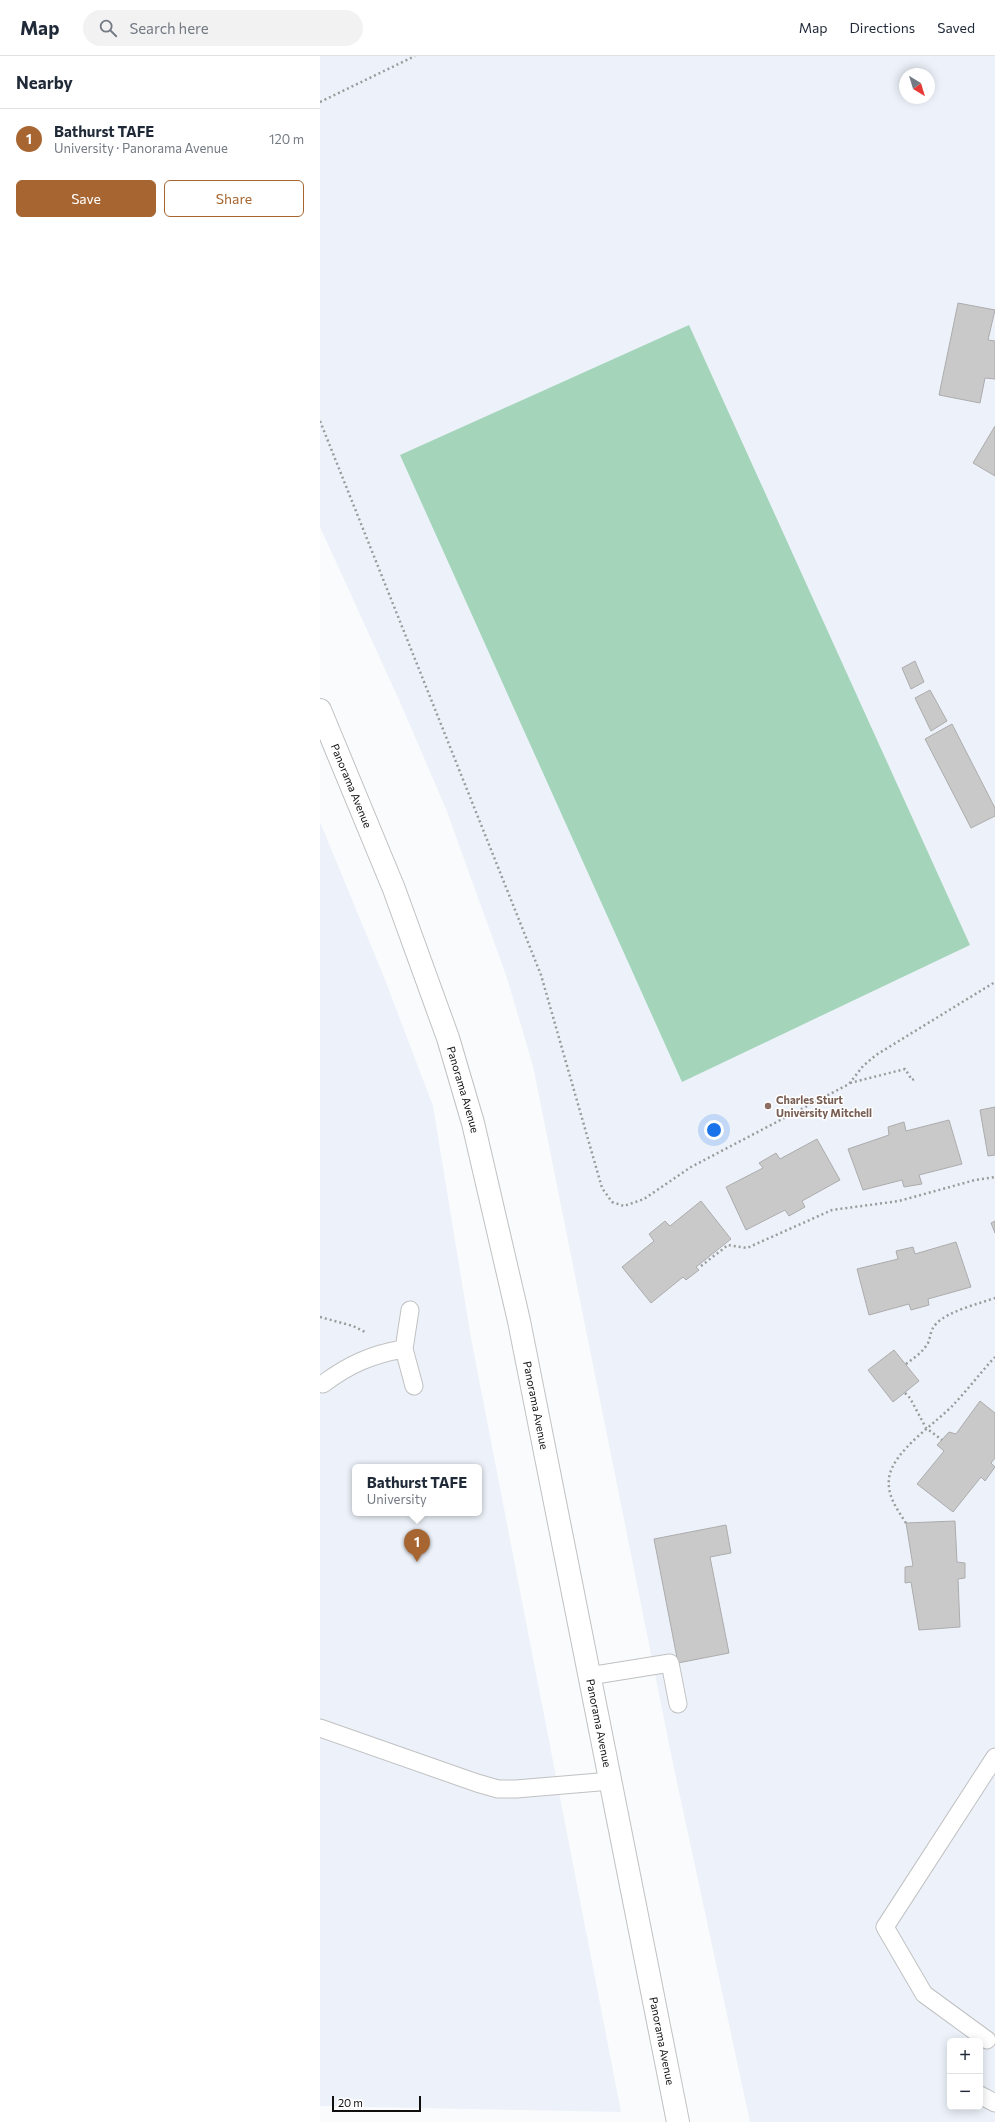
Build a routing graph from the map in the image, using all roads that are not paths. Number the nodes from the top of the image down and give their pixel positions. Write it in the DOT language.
graph roads {
  1 [pos="320,710"];
  2 [pos="410,1310"];
  3 [pos="404,1349"];
  4 [pos="323,1384"];
  5 [pos="414,1386"];
  6 [pos="589,1676"];
  7 [pos="678,1704"];
  8 [pos="320,1728"];
  9 [pos="995,1757"];
  10 [pos="611,1781"];
  11 [pos="987,2041"];
  12 [pos="983,2097"];
  13 [pos="995,2103"];
  14 [pos="678,2122"];
  1 -- 6 [label="street, Panorama Avenue"];
  2 -- 3 [label="lane"];
  3 -- 4 [label="lane"];
  3 -- 5 [label="lane"];
  6 -- 7 [label="lane"];
  6 -- 10 [label="street, Panorama Avenue"];
  8 -- 10 [label="lane"];
  9 -- 11 [label="lane"];
  10 -- 14 [label="street, Panorama Avenue"];
  12 -- 13 [label="lane"];
}
